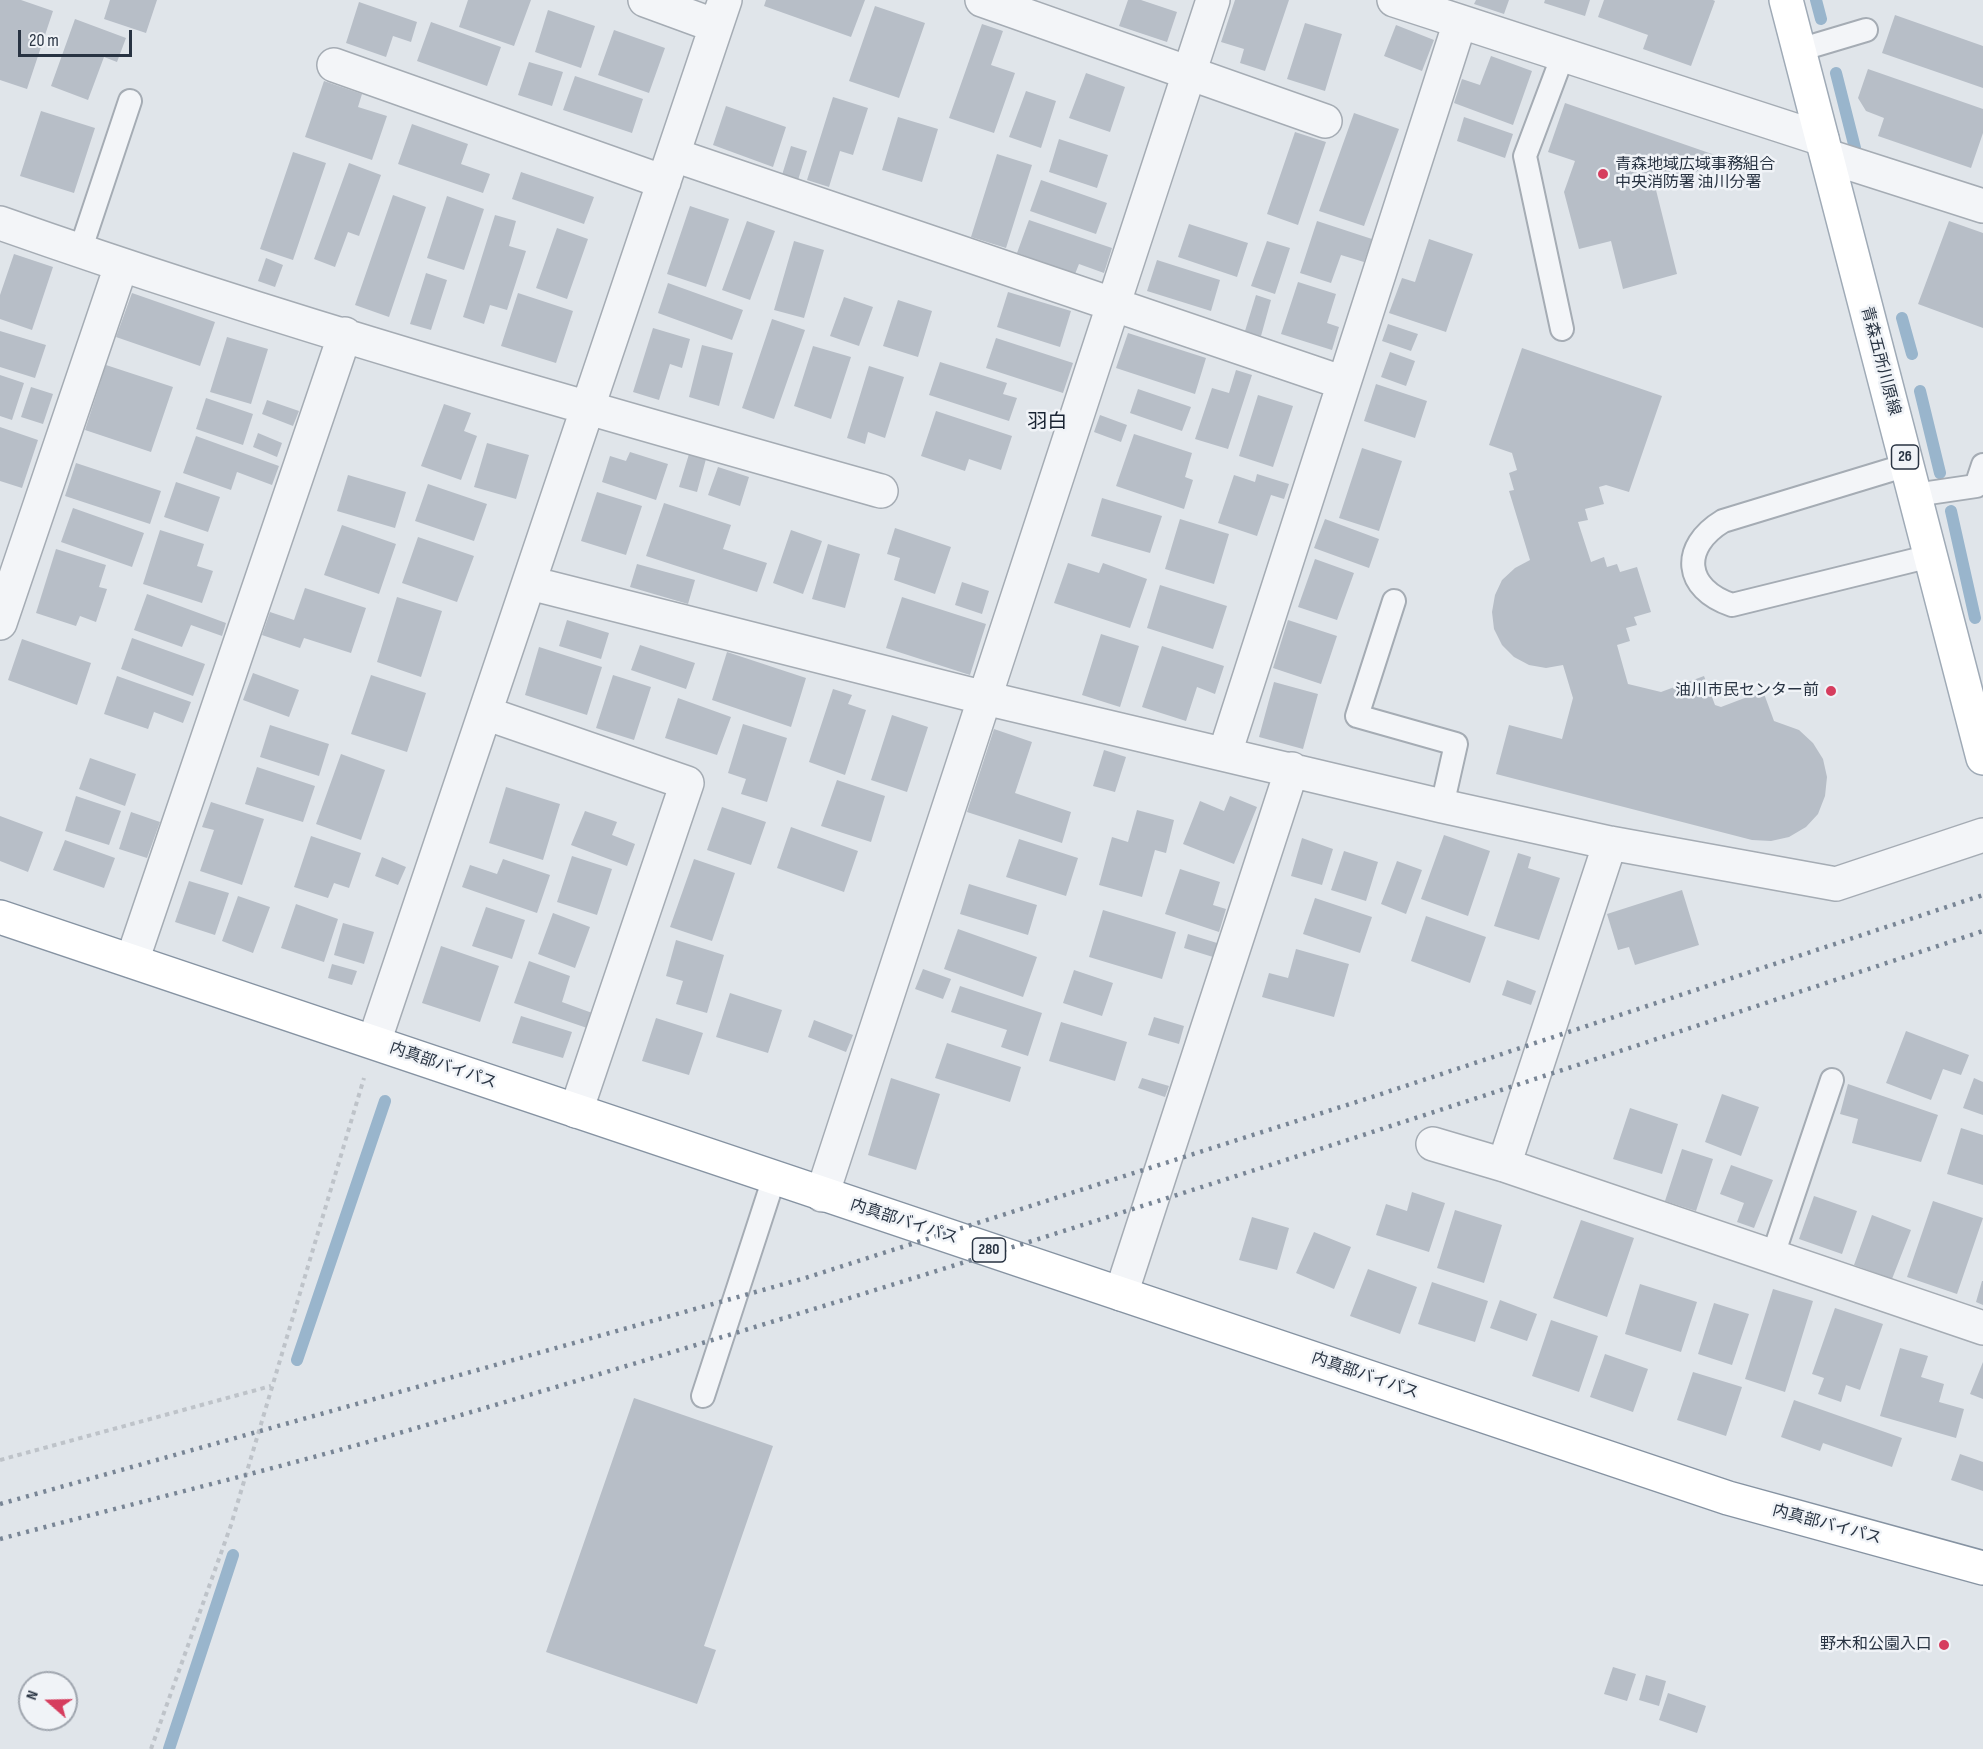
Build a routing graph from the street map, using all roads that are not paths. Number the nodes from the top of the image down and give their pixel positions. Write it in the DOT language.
graph roads {
  1 [pos="645,0"];
  2 [pos="982,0"];
  3 [pos="1213,0"];
  4 [pos="1394,0"];
  5 [pos="1786,0"];
  6 [pos="721,13"];
  7 [pos="1460,22"];
  8 [pos="1866,30"];
  9 [pos="1799,50"];
  10 [pos="1563,56"];
  11 [pos="334,65"];
  12 [pos="1188,72"];
  13 [pos="130,101"];
  14 [pos="1325,121"];
  15 [pos="1825,147"];
  16 [pos="669,168"];
  17 [pos="1983,206"];
  18 [pos="0,223"];
  19 [pos="80,251"];
  20 [pos="121,266"];
  21 [pos="1113,304"];
  22 [pos="1562,329"];
  23 [pos="345,334"];
  24 [pos="1344,383"];
  25 [pos="586,408"];
  26 [pos="1983,465"];
  27 [pos="1911,480"];
  28 [pos="881,491"];
  29 [pos="1931,556"];
  30 [pos="530,583"];
  31 [pos="1394,601"];
  32 [pos="0,623"];
  33 [pos="985,698"];
  34 [pos="485,713"];
  35 [pos="1225,753"];
  36 [pos="1983,758"];
  37 [pos="1292,769"];
  38 [pos="1442,806"];
  39 [pos="1983,835"];
  40 [pos="1610,843"];
  41 [pos="0,917"];
  42 [pos="132,961"];
  43 [pos="374,1042"];
  44 [pos="1832,1080"];
  45 [pos="576,1112"];
  46 [pos="1433,1144"];
  47 [pos="1504,1165"];
  48 [pos="774,1178"];
  49 [pos="822,1195"];
  50 [pos="1772,1257"];
  51 [pos="1121,1294"];
  52 [pos="1983,1328"];
  53 [pos="703,1396"];
  54 [pos="1983,1568"];
  1 -- 6 [label="street"];
  2 -- 12 [label="street"];
  3 -- 12 [label="street"];
  4 -- 7 [label="street"];
  5 -- 9 [label="main road, 青森五所川原線 / 26"];
  6 -- 16 [label="street"];
  7 -- 10 [label="street"];
  7 -- 24 [label="street"];
  8 -- 9 [label="lane"];
  9 -- 15 [label="main road, 青森五所川原線 / 26"];
  10 -- 15 [label="street"];
  10 -- 22 [label="lane"];
  11 -- 16 [label="street"];
  12 -- 14 [label="street"];
  12 -- 21 [label="street"];
  13 -- 19 [label="lane"];
  15 -- 17 [label="street"];
  15 -- 27 [label="main road, 青森五所川原線 / 26"];
  16 -- 21 [label="street"];
  16 -- 25 [label="street"];
  18 -- 19 [label="street"];
  19 -- 20 [label="street"];
  20 -- 23 [label="street"];
  20 -- 32 [label="street"];
  21 -- 24 [label="street"];
  21 -- 33 [label="street"];
  23 -- 25 [label="street"];
  23 -- 42 [label="street"];
  24 -- 35 [label="street"];
  25 -- 28 [label="street"];
  25 -- 30 [label="street"];
  26 -- 27 [label="lane"];
  27 -- 29 [label="main road, 青森五所川原線 / 26"];
  27 -- 29 [label="lane"];
  29 -- 36 [label="main road, 青森五所川原線 / 26"];
  30 -- 33 [label="street"];
  30 -- 34 [label="street"];
  31 -- 38 [label="lane"];
  33 -- 35 [label="street"];
  33 -- 49 [label="street"];
  34 -- 43 [label="street"];
  34 -- 45 [label="street"];
  35 -- 37 [label="street"];
  37 -- 38 [label="street"];
  37 -- 51 [label="street"];
  38 -- 40 [label="street"];
  39 -- 40 [label="street"];
  40 -- 47 [label="street"];
  41 -- 42 [label="main road, 内真部バイパス / 280"];
  42 -- 43 [label="main road, 内真部バイパス / 280"];
  43 -- 45 [label="main road, 内真部バイパス / 280"];
  44 -- 50 [label="lane"];
  45 -- 48 [label="main road, 内真部バイパス / 280"];
  46 -- 47 [label="street"];
  47 -- 50 [label="street"];
  48 -- 49 [label="main road, 内真部バイパス / 280"];
  48 -- 53 [label="lane"];
  49 -- 51 [label="main road, 内真部バイパス / 280"];
  50 -- 52 [label="street"];
  51 -- 54 [label="main road, 内真部バイパス / 280"];
}
